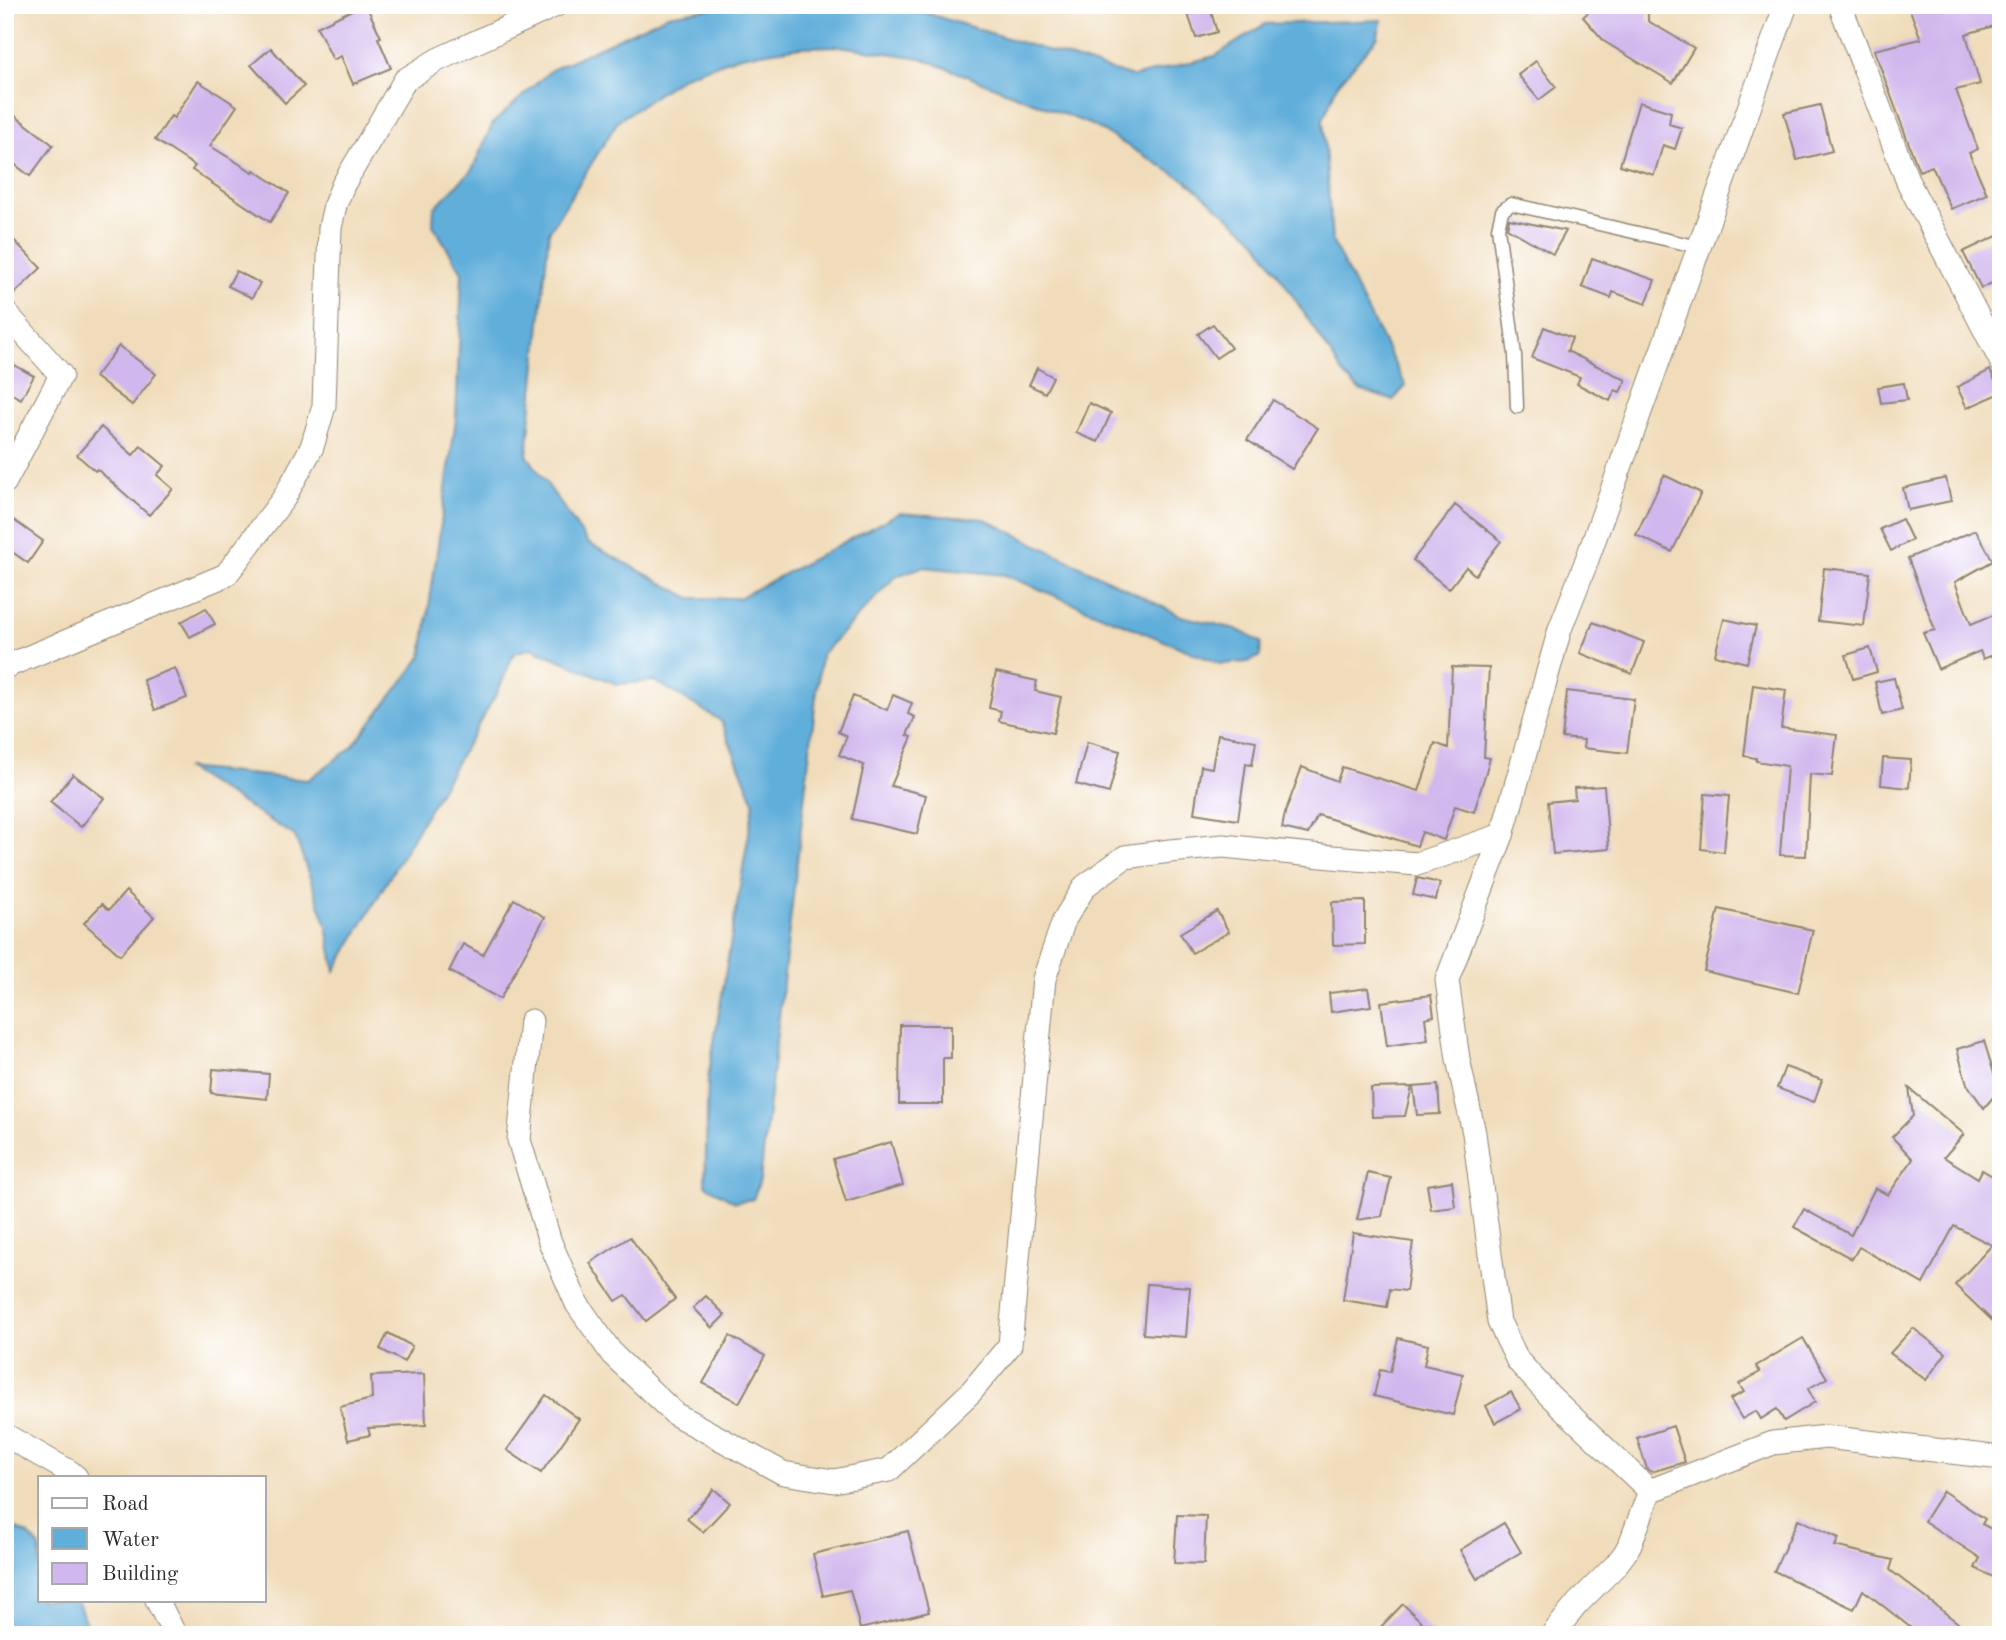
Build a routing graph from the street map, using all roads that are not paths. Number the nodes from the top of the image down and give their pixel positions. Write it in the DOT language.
graph roads {
  1 [pos="556,5"];
  2 [pos="1786,5"];
  3 [pos="1840,5"];
  4 [pos="1699,247"];
  5 [pos="5,312"];
  6 [pos="2001,361"];
  7 [pos="1517,407"];
  8 [pos="5,482"];
  9 [pos="5,667"];
  10 [pos="1502,835"];
  11 [pos="531,1021"];
  12 [pos="5,1435"];
  13 [pos="2001,1458"];
  14 [pos="75,1476"];
  15 [pos="1650,1491"];
  16 [pos="158,1602"];
  17 [pos="175,1635"];
  18 [pos="1552,1635"];
  1 -- 9 [label="street"];
  2 -- 4 [label="street"];
  3 -- 6 [label="street"];
  4 -- 7 [label="lane"];
  4 -- 10 [label="street"];
  5 -- 8 [label="street"];
  10 -- 11 [label="street"];
  10 -- 15 [label="street"];
  12 -- 14 [label="street"];
  13 -- 15 [label="street"];
  15 -- 18 [label="street"];
  16 -- 17 [label="street"];
}
